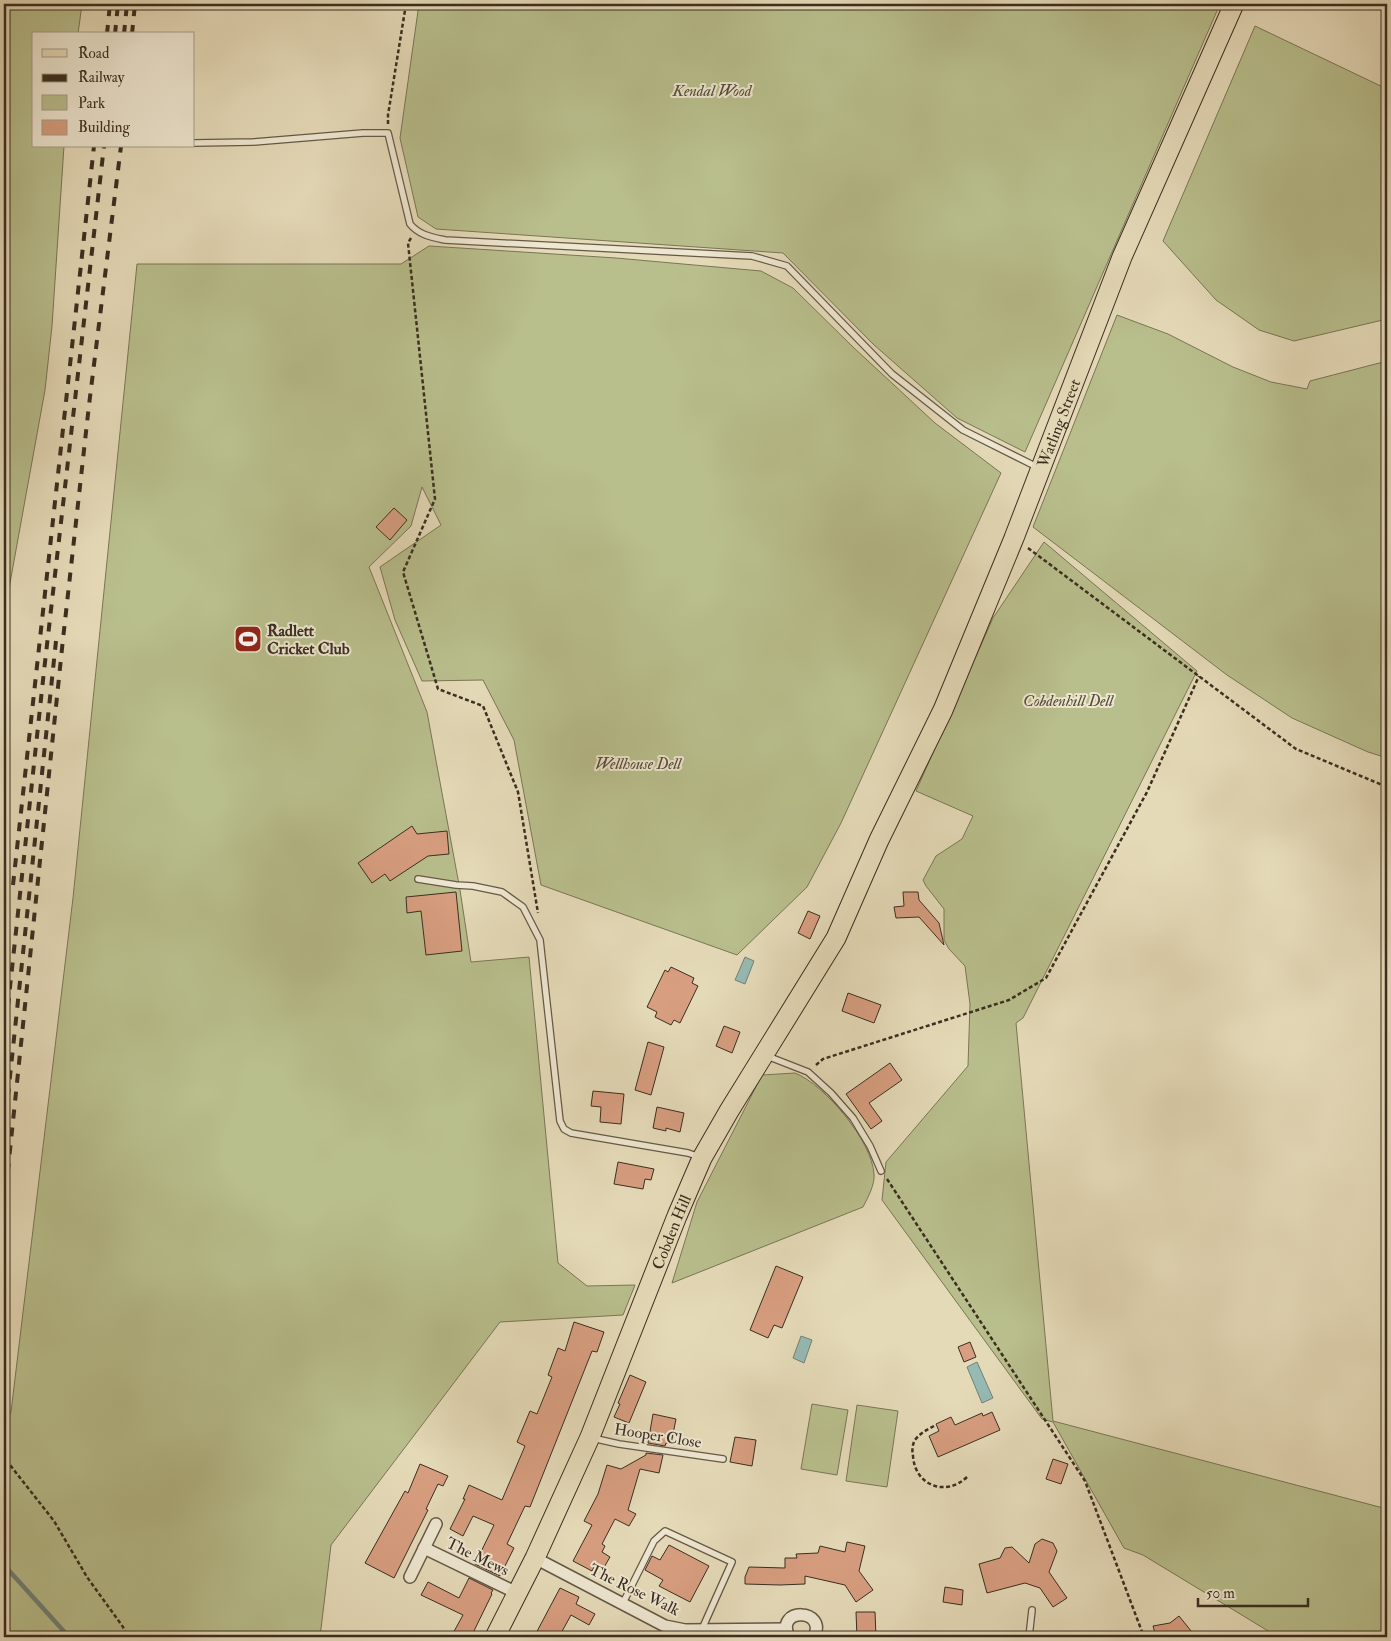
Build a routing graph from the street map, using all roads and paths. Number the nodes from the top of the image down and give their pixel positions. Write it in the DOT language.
graph roads {
  1 [pos="406,4"];
  2 [pos="1234,4"];
  3 [pos="388,133"];
  4 [pos="195,143"];
  5 [pos="416,231"];
  6 [pos="1041,469"];
  7 [pos="1014,538"];
  8 [pos="1199,676"];
  9 [pos="1387,787"];
  10 [pos="879,840"];
  11 [pos="418,879"];
  12 [pos="538,913"];
  13 [pos="764,1055"];
  14 [pos="808,1072"];
  15 [pos="702,1158"];
  16 [pos="881,1171"];
  17 [pos="934,1426"];
  18 [pos="590,1437"];
  19 [pos="723,1459"];
  20 [pos="4,1464"];
  21 [pos="968,1477"];
  22 [pos="436,1524"];
  23 [pos="424,1548"];
  24 [pos="535,1558"];
  25 [pos="410,1577"];
  26 [pos="517,1593"];
  27 [pos="623,1603"];
  28 [pos="1032,1610"];
  29 [pos="702,1629"];
  30 [pos="787,1633"];
  31 [pos="127,1637"];
  32 [pos="494,1637"];
  33 [pos="814,1637"];
  34 [pos="1028,1637"];
  35 [pos="1144,1637"];
  1 -- 3 [label="path"];
  2 -- 6 [label="main road, Watling Street"];
  3 -- 4 [label="lane"];
  3 -- 5 [label="lane"];
  5 -- 6 [label="lane"];
  5 -- 12 [label="path"];
  6 -- 7 [label="main road, Watling Street"];
  7 -- 8 [label="path"];
  7 -- 10 [label="main road, Watling Street"];
  8 -- 9 [label="path"];
  8 -- 14 [label="path"];
  10 -- 13 [label="main road, Cobden Hill"];
  11 -- 15 [label="lane"];
  13 -- 14 [label="lane"];
  13 -- 15 [label="main road, Cobden Hill"];
  14 -- 16 [label="lane"];
  15 -- 18 [label="main road, Cobden Hill"];
  16 -- 35 [label="path"];
  17 -- 21 [label="path"];
  18 -- 19 [label="lane, Hooper Close"];
  18 -- 24 [label="main road, Cobden Hill"];
  20 -- 31 [label="path"];
  22 -- 23 [label="street, The Mews"];
  23 -- 25 [label="street, The Mews"];
  23 -- 26 [label="street, The Mews"];
  24 -- 26 [label="main road, Cobden Hill"];
  24 -- 27 [label="street, The Rose Walk"];
  26 -- 32 [label="main road, Cobden Hill"];
  27 -- 29 [label="street, The Rose Walk"];
  27 -- 29 [label="lane"];
  28 -- 34 [label="lane"];
  29 -- 30 [label="street, The Rose Walk"];
  30 -- 33 [label="street, The Rose Walk"];
}
